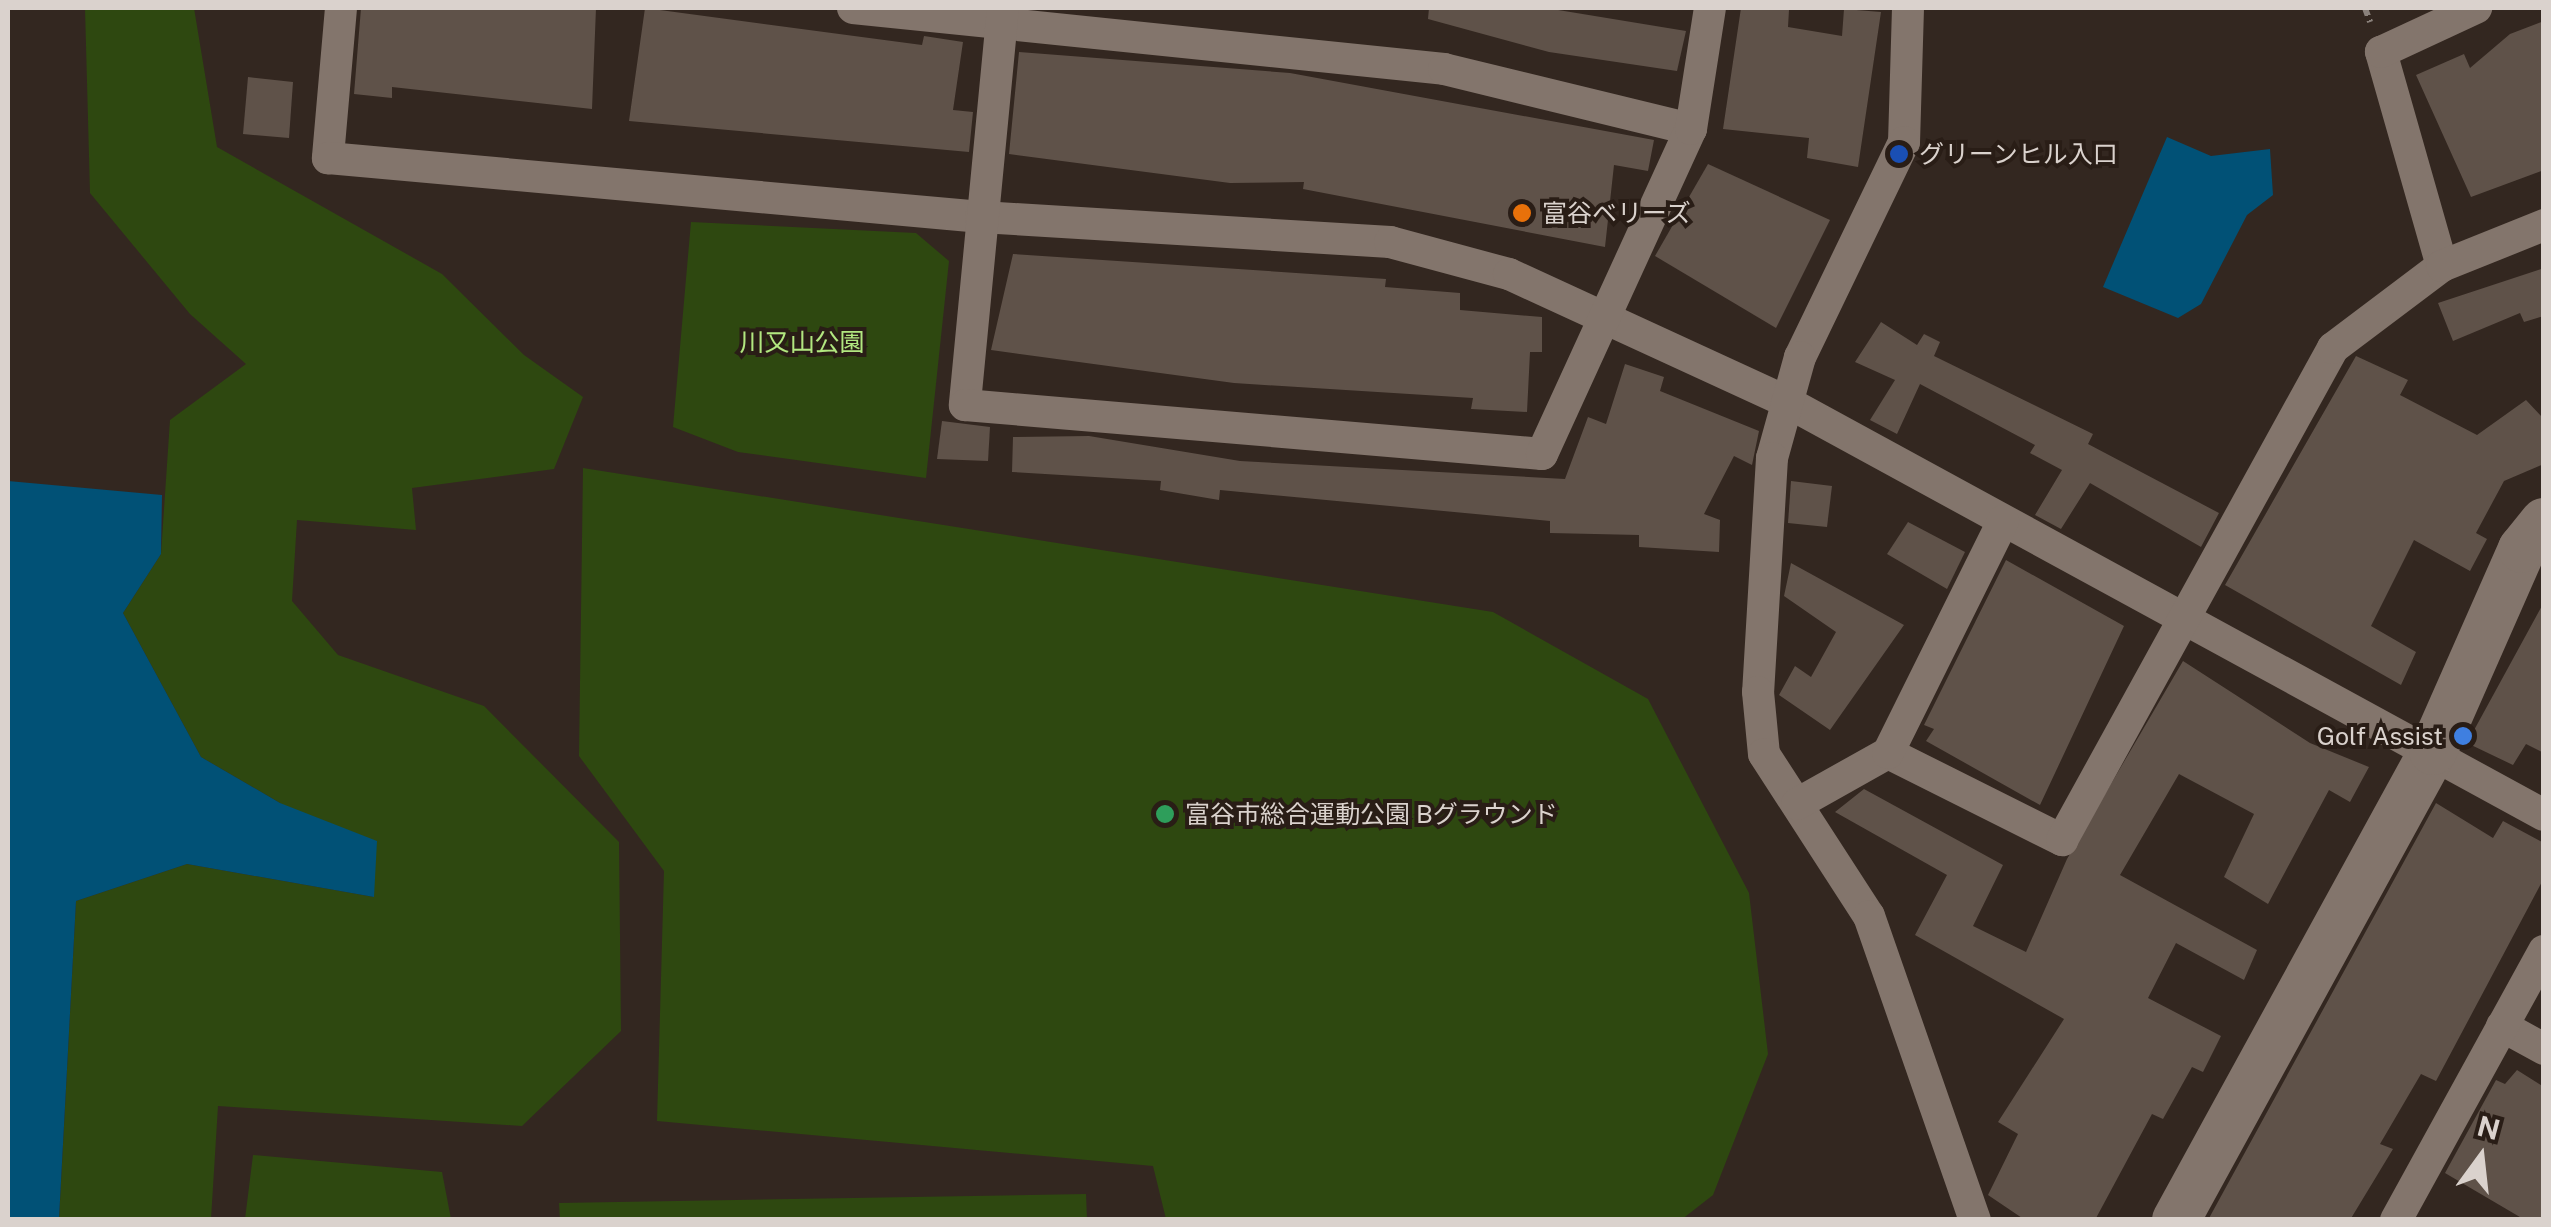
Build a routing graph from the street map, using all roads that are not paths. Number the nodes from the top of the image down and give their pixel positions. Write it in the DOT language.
graph roads {
  1 [pos="341,8"];
  2 [pos="853,8"];
  3 [pos="1710,8"];
  4 [pos="1908,8"];
  5 [pos="2476,8"];
  6 [pos="1003,15"];
  7 [pos="1691,129"];
  8 [pos="981,217"];
  9 [pos="2544,225"];
  10 [pos="2442,266"];
  11 [pos="1604,320"];
  12 [pos="1787,402"];
  13 [pos="2002,521"];
  14 [pos="2544,522"];
  15 [pos="2190,618"];
  16 [pos="2433,751"];
  17 [pos="1888,754"];
  18 [pos="1797,804"];
  19 [pos="2544,815"];
  20 [pos="2544,951"];
  21 [pos="2502,1026"];
  22 [pos="2544,1049"];
  23 [pos="2402,1217"];
  24 [pos="1975,1220"];
  25 [pos="2176,1220"];
  1 -- 8 [label="street"];
  2 -- 6 [label="street"];
  3 -- 7 [label="street"];
  4 -- 12 [label="street"];
  5 -- 10 [label="street"];
  6 -- 7 [label="street"];
  6 -- 8 [label="street"];
  7 -- 11 [label="street"];
  8 -- 11 [label="street"];
  8 -- 11 [label="street"];
  9 -- 10 [label="street"];
  10 -- 15 [label="street"];
  11 -- 12 [label="street"];
  12 -- 13 [label="street"];
  12 -- 18 [label="street"];
  13 -- 15 [label="street"];
  13 -- 17 [label="street"];
  14 -- 16 [label="street"];
  15 -- 16 [label="street"];
  15 -- 17 [label="street"];
  16 -- 19 [label="street"];
  16 -- 25 [label="street"];
  17 -- 18 [label="street"];
  18 -- 24 [label="street"];
  20 -- 21 [label="street"];
  21 -- 22 [label="street"];
  21 -- 23 [label="street"];
}
